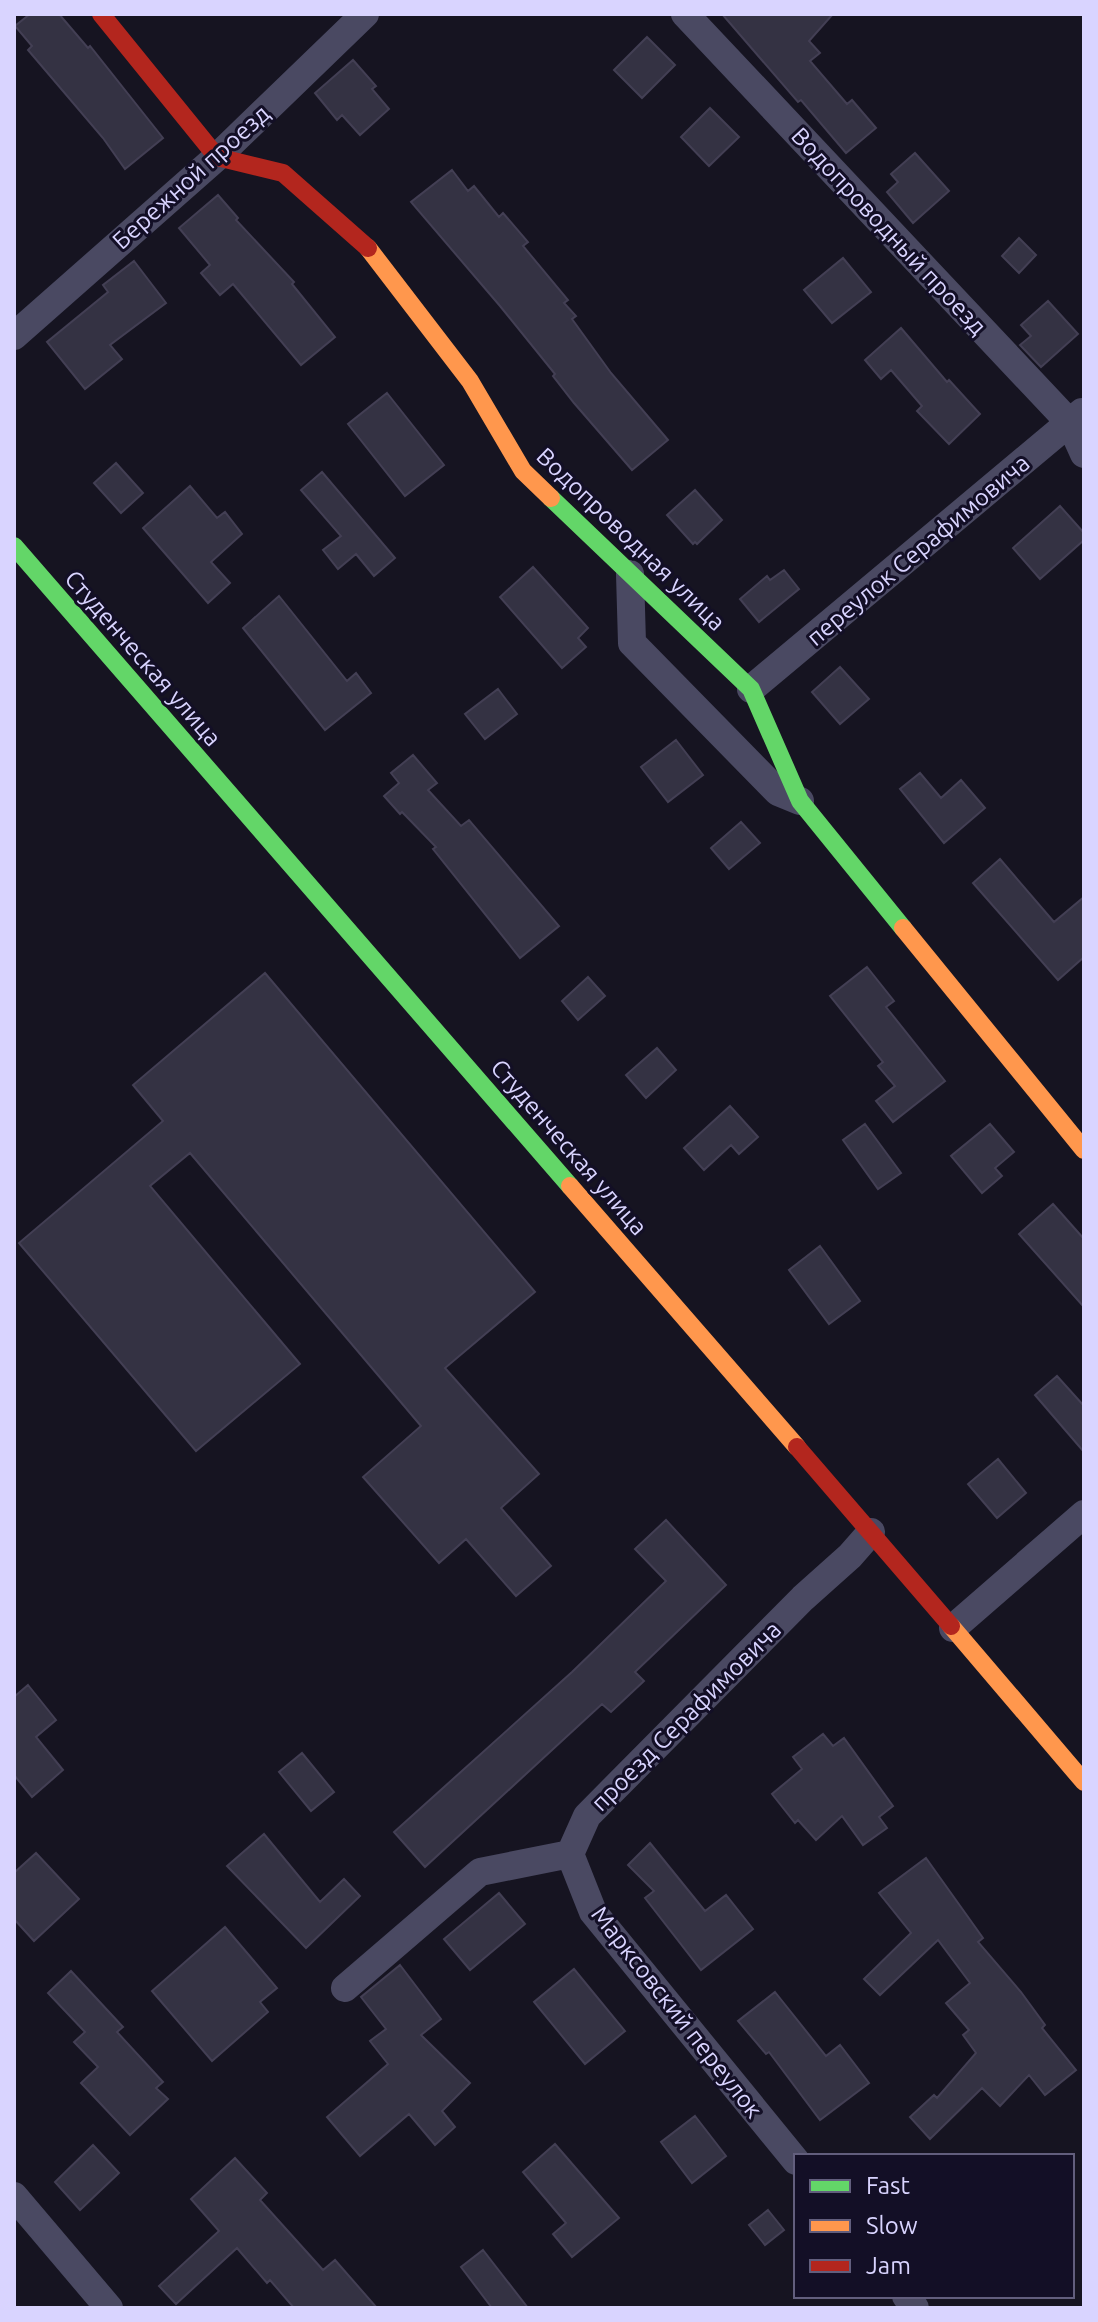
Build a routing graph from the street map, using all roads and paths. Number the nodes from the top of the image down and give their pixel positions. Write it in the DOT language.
graph roads {
  1 [pos="101,14"];
  2 [pos="365,14"];
  3 [pos="685,14"];
  4 [pos="217,157"];
  5 [pos="14,336"];
  6 [pos="1077,417"];
  7 [pos="1084,454"];
  8 [pos="14,546"];
  9 [pos="630,574"];
  10 [pos="751,689"];
  11 [pos="800,801"];
  12 [pos="1084,1150"];
  13 [pos="1084,1514"];
  14 [pos="871,1532"];
  15 [pos="953,1628"];
  16 [pos="1084,1782"];
  17 [pos="570,1854"];
  18 [pos="345,1988"];
  19 [pos="794,2159"];
  20 [pos="14,2196"];
  21 [pos="109,2308"];
  1 -- 4 [label="main road"];
  2 -- 4 [label="street, Бережной проезд"];
  3 -- 6 [label="street, Водопроводный проезд"];
  4 -- 5 [label="street, Бережной проезд"];
  4 -- 9 [label="main road, Водопроводная улица"];
  6 -- 7 [label="street, Водопроводный проезд"];
  6 -- 10 [label="street, переулок Серафимовича"];
  8 -- 14 [label="main road, Студенческая улица"];
  9 -- 10 [label="main road, Водопроводная улица"];
  9 -- 11 [label="street"];
  10 -- 11 [label="main road, Водопроводная улица"];
  11 -- 12 [label="main road, Водопроводная улица"];
  13 -- 15 [label="street"];
  14 -- 15 [label="main road, Студенческая улица"];
  14 -- 17 [label="street, проезд Серафимовича"];
  15 -- 16 [label="main road, Студенческая улица"];
  17 -- 18 [label="street"];
  17 -- 19 [label="street, Марксовский переулок"];
  20 -- 21 [label="street"];
}
